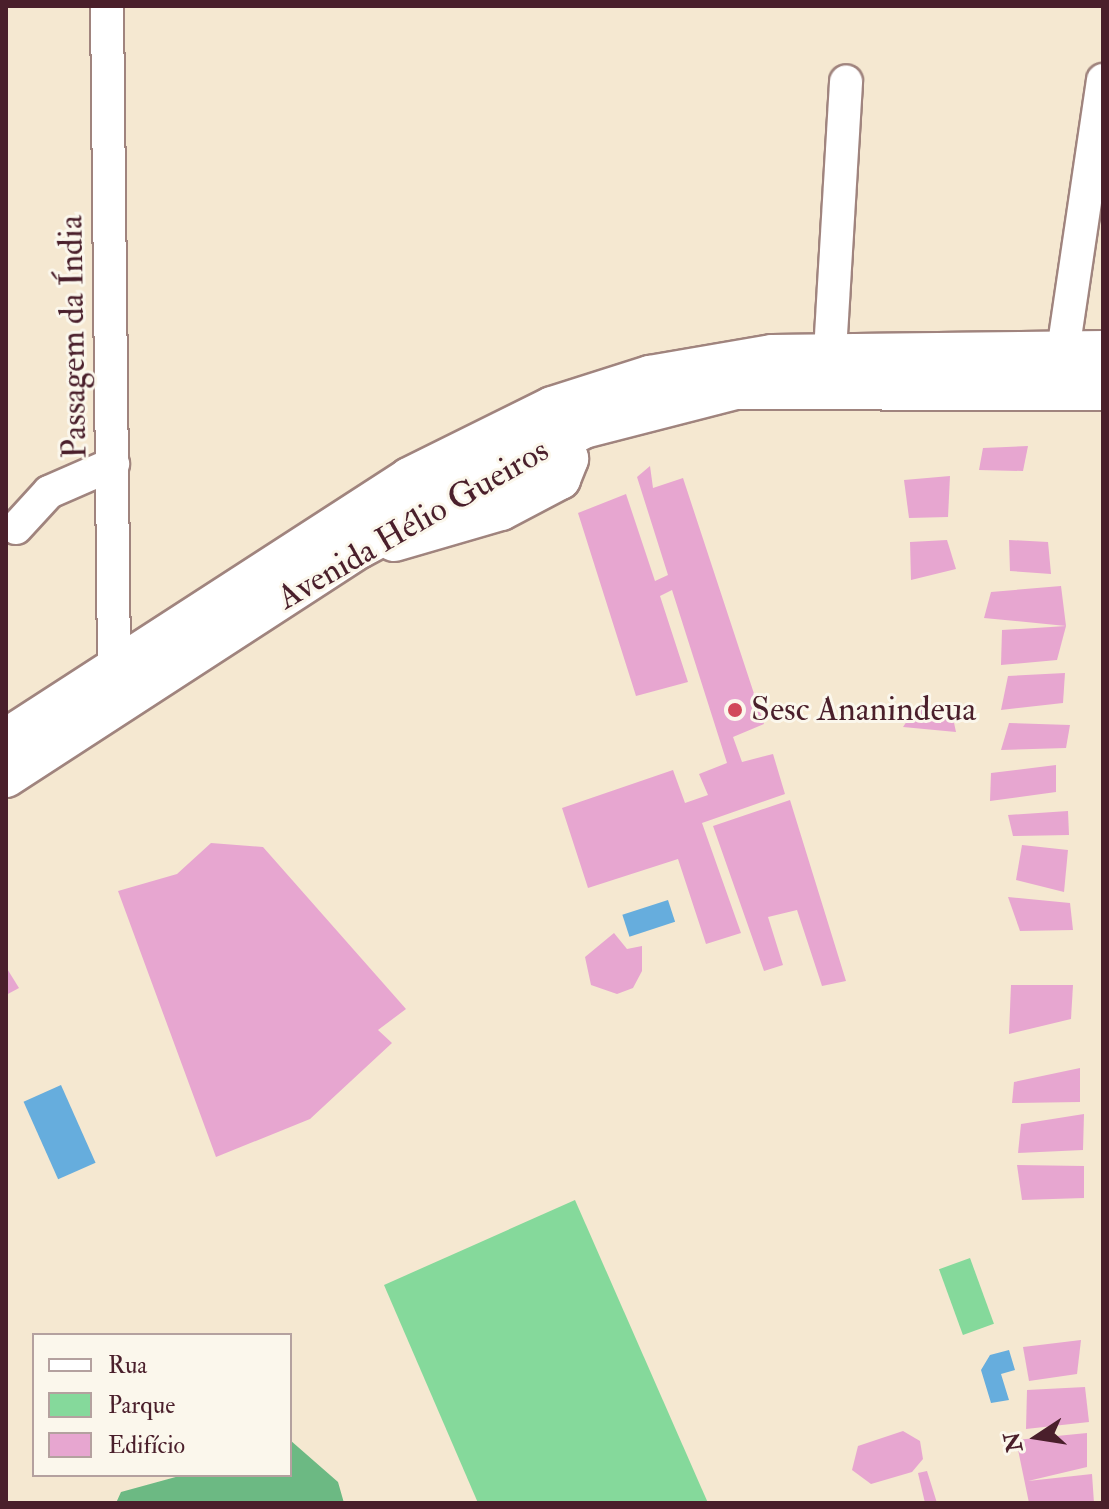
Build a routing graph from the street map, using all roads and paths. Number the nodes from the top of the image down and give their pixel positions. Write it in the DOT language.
graph roads {
  1 [pos="107,6"];
  2 [pos="1103,80"];
  3 [pos="846,81"];
  4 [pos="1063,351"];
  5 [pos="1103,351"];
  6 [pos="830,352"];
  7 [pos="1103,390"];
  8 [pos="556,423"];
  9 [pos="113,464"];
  10 [pos="16,528"];
  11 [pos="114,667"];
  12 [pos="6,739"];
  13 [pos="6,777"];
  1 -- 9 [label="street, Passagem da Índia"];
  2 -- 4 [label="street"];
  3 -- 6 [label="street"];
  4 -- 5 [label="main road, Avenida Hélio Gueiros"];
  4 -- 6 [label="main road, Avenida Hélio Gueiros"];
  6 -- 8 [label="main road, Avenida Hélio Gueiros"];
  7 -- 8 [label="main road, Avenida Hélio Gueiros"];
  8 -- 11 [label="main road, Avenida Hélio Gueiros"];
  8 -- 13 [label="main road, Avenida Hélio Gueiros"];
  9 -- 10 [label="street"];
  9 -- 11 [label="street, Passagem da Índia"];
  11 -- 12 [label="main road, Avenida Hélio Gueiros"];
}
